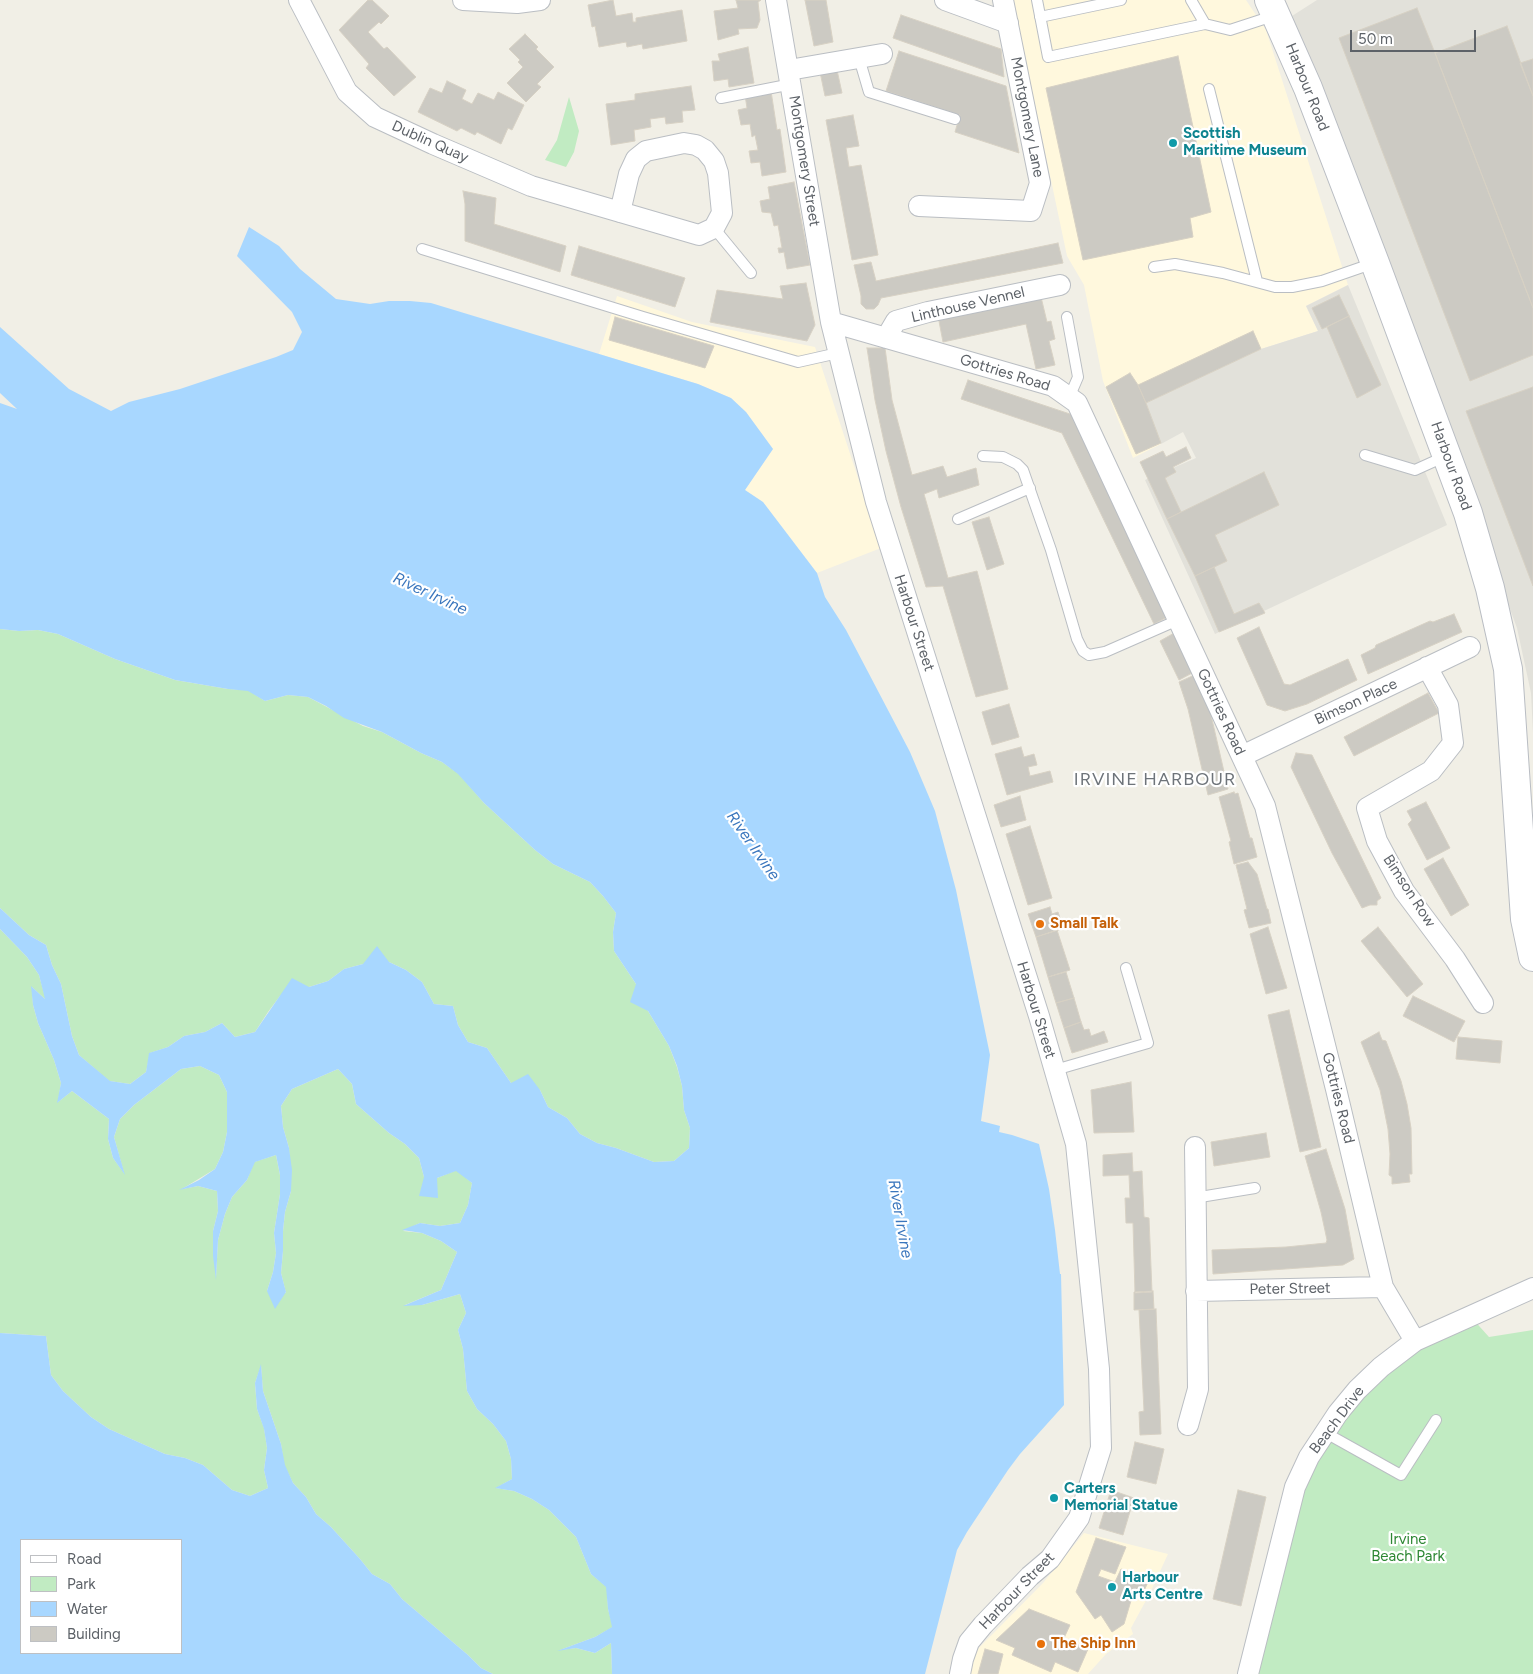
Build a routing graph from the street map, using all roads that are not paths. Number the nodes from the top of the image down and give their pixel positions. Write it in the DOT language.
graph roads {
  1 [pos="463,0"];
  2 [pos="540,0"];
  3 [pos="776,0"];
  4 [pos="945,0"];
  5 [pos="1003,0"];
  6 [pos="1037,0"];
  7 [pos="1121,0"];
  8 [pos="1191,0"];
  9 [pos="307,3"];
  10 [pos="1273,7"];
  11 [pos="1040,17"];
  12 [pos="1008,24"];
  13 [pos="1206,24"];
  14 [pos="882,54"];
  15 [pos="859,58"];
  16 [pos="790,77"];
  17 [pos="1209,89"];
  18 [pos="721,98"];
  19 [pos="955,119"];
  20 [pos="919,206"];
  21 [pos="620,212"];
  22 [pos="714,228"];
  23 [pos="422,249"];
  24 [pos="1375,263"];
  25 [pos="1154,267"];
  26 [pos="750,273"];
  27 [pos="1257,282"];
  28 [pos="1060,285"];
  29 [pos="1067,317"];
  30 [pos="831,322"];
  31 [pos="886,338"];
  32 [pos="838,353"];
  33 [pos="1069,398"];
  34 [pos="1365,455"];
  35 [pos="983,456"];
  36 [pos="1447,456"];
  37 [pos="1030,488"];
  38 [pos="958,519"];
  39 [pos="1178,620"];
  40 [pos="1470,647"];
  41 [pos="1428,668"];
  42 [pos="1242,756"];
  43 [pos="1533,957"];
  44 [pos="1126,968"];
  45 [pos="1483,1003"];
  46 [pos="1055,1070"];
  47 [pos="1194,1147"];
  48 [pos="1255,1188"];
  49 [pos="1194,1198"];
  50 [pos="1383,1287"];
  51 [pos="1533,1288"];
  52 [pos="1196,1291"];
  53 [pos="1415,1340"];
  54 [pos="1436,1420"];
  55 [pos="1188,1425"];
  56 [pos="1324,1432"];
  57 [pos="960,1674"];
  58 [pos="1248,1674"];
  1 -- 2 [label="street"];
  3 -- 16 [label="street, Montgomery Street"];
  4 -- 12 [label="street"];
  5 -- 12 [label="street, Montgomery Lane"];
  6 -- 11 [label="lane"];
  7 -- 11 [label="lane"];
  8 -- 13 [label="lane"];
  9 -- 21 [label="street, Dublin Quay"];
  10 -- 13 [label="lane"];
  10 -- 24 [label="street, Harbour Road"];
  11 -- 13 [label="lane"];
  12 -- 20 [label="street, Montgomery Lane"];
  14 -- 15 [label="street"];
  15 -- 16 [label="street"];
  15 -- 19 [label="lane"];
  16 -- 18 [label="lane"];
  16 -- 30 [label="street, Montgomery Street"];
  17 -- 27 [label="lane"];
  21 -- 22 [label="street, Dublin Quay"];
  21 -- 22 [label="street"];
  22 -- 26 [label="lane"];
  23 -- 32 [label="lane"];
  24 -- 27 [label="lane"];
  24 -- 36 [label="street, Harbour Road"];
  25 -- 27 [label="lane"];
  28 -- 31 [label="street, Linthouse Vennel"];
  29 -- 33 [label="lane"];
  30 -- 31 [label="street, Gottries Road"];
  30 -- 32 [label="street, Harbour Street"];
  31 -- 33 [label="street, Gottries Road"];
  32 -- 46 [label="street, Harbour Street"];
  33 -- 39 [label="street, Gottries Road"];
  34 -- 36 [label="lane"];
  35 -- 37 [label="lane"];
  36 -- 43 [label="street, Harbour Road"];
  37 -- 38 [label="lane"];
  37 -- 39 [label="lane"];
  39 -- 42 [label="street, Gottries Road"];
  40 -- 41 [label="street, Bimson Place"];
  41 -- 42 [label="street, Bimson Place"];
  41 -- 45 [label="street, Bimson Row"];
  42 -- 50 [label="street, Gottries Road"];
  44 -- 46 [label="lane"];
  46 -- 57 [label="street, Harbour Street"];
  47 -- 49 [label="street"];
  48 -- 49 [label="lane"];
  49 -- 52 [label="street"];
  50 -- 52 [label="street, Peter Street"];
  50 -- 53 [label="street, Gottries Road"];
  51 -- 53 [label="street, Beach Drive"];
  52 -- 55 [label="street"];
  53 -- 56 [label="street, Beach Drive"];
  54 -- 56 [label="lane"];
  56 -- 58 [label="street, Beach Drive"];
}
